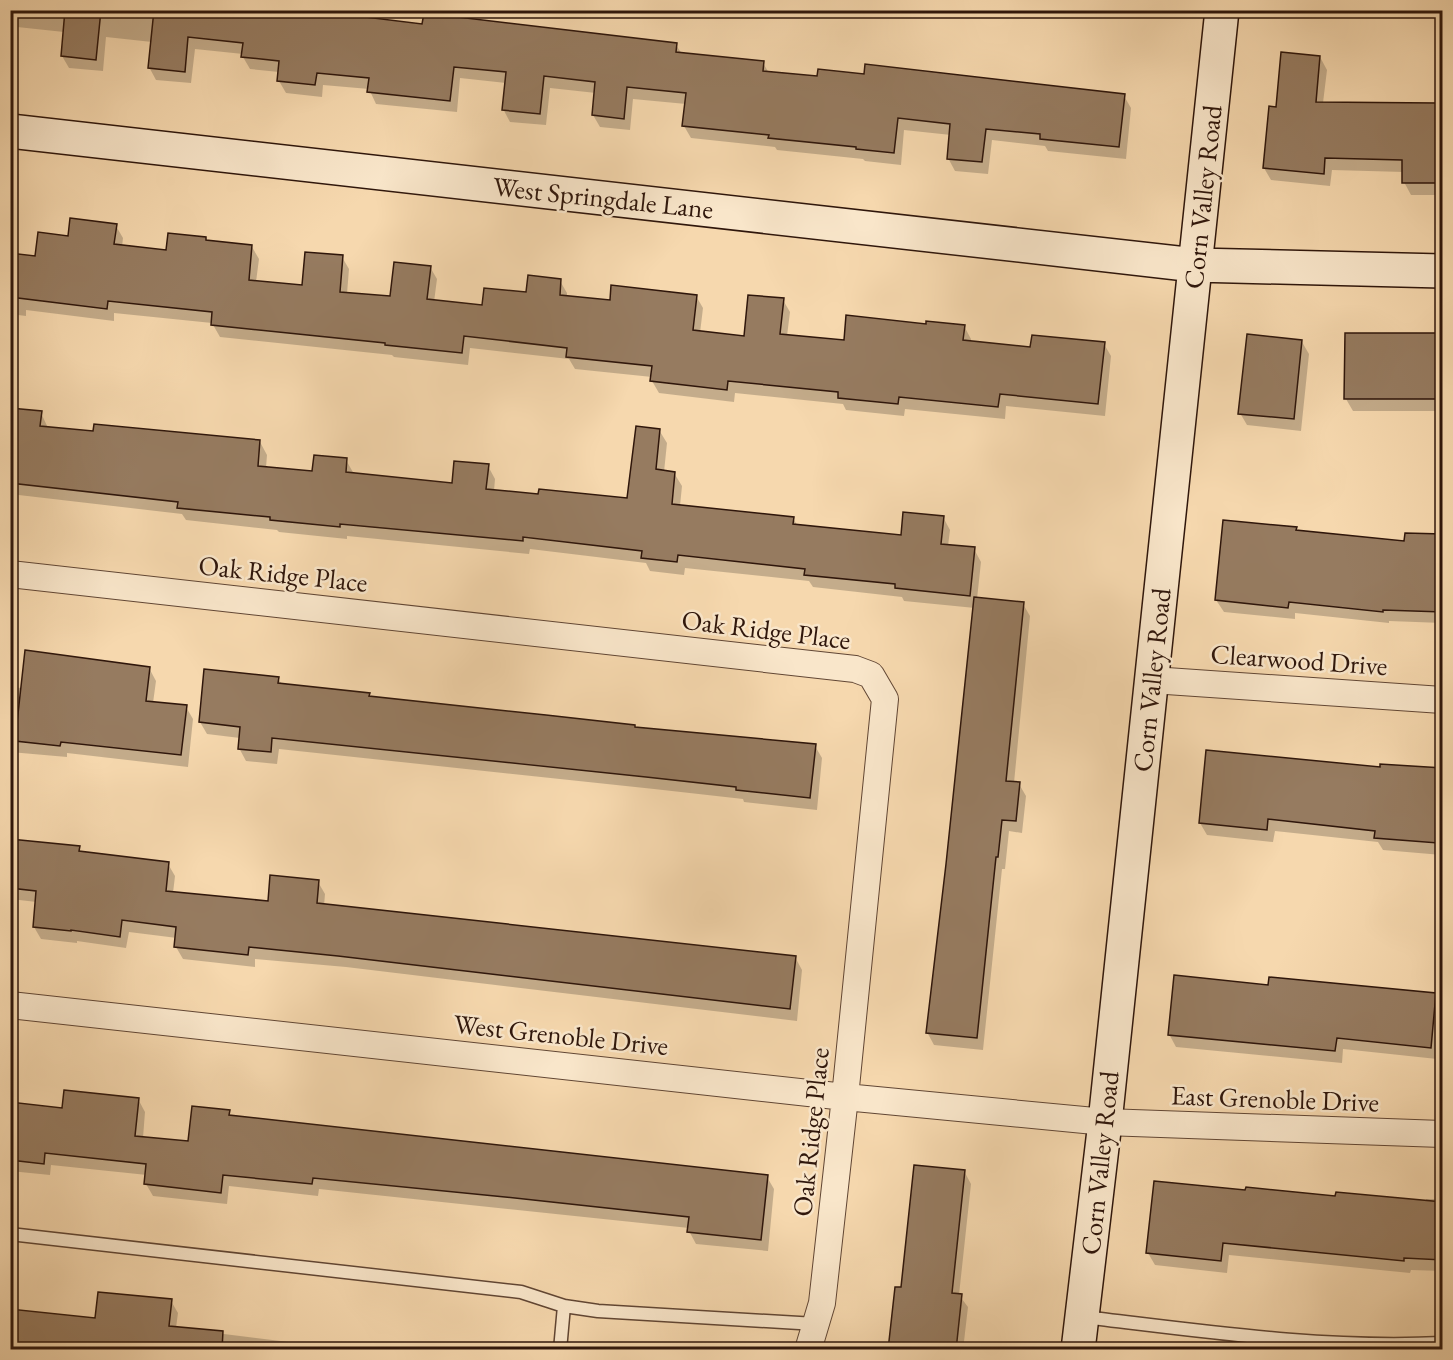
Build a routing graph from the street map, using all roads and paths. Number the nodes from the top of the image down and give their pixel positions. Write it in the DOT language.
graph roads {
  1 [pos="1222,10"];
  2 [pos="10,131"];
  3 [pos="1195,265"];
  4 [pos="1443,271"];
  5 [pos="10,574"];
  6 [pos="1152,680"];
  7 [pos="1443,700"];
  8 [pos="10,1005"];
  9 [pos="845,1096"];
  10 [pos="1105,1122"];
  11 [pos="1443,1134"];
  12 [pos="10,1234"];
  13 [pos="564,1306"];
  14 [pos="1082,1317"];
  15 [pos="816,1324"];
  16 [pos="1443,1343"];
  17 [pos="560,1350"];
  18 [pos="808,1350"];
  19 [pos="1078,1350"];
  1 -- 3 [label="street, Corn Valley Road"];
  2 -- 3 [label="street, West Springdale Lane"];
  3 -- 4 [label="street, West Springdale Lane"];
  3 -- 6 [label="street, Corn Valley Road"];
  5 -- 9 [label="street, Oak Ridge Place"];
  6 -- 7 [label="street, Clearwood Drive"];
  6 -- 10 [label="street, Corn Valley Road"];
  8 -- 9 [label="street, West Grenoble Drive"];
  9 -- 10 [label="street, West Grenoble Drive"];
  9 -- 15 [label="street, Oak Ridge Place"];
  10 -- 11 [label="street, East Grenoble Drive"];
  10 -- 14 [label="street, Corn Valley Road"];
  12 -- 13 [label="lane"];
  13 -- 15 [label="lane"];
  13 -- 17 [label="lane"];
  14 -- 16 [label="lane"];
  14 -- 19 [label="street, Corn Valley Road"];
  15 -- 18 [label="street, Oak Ridge Place"];
}
